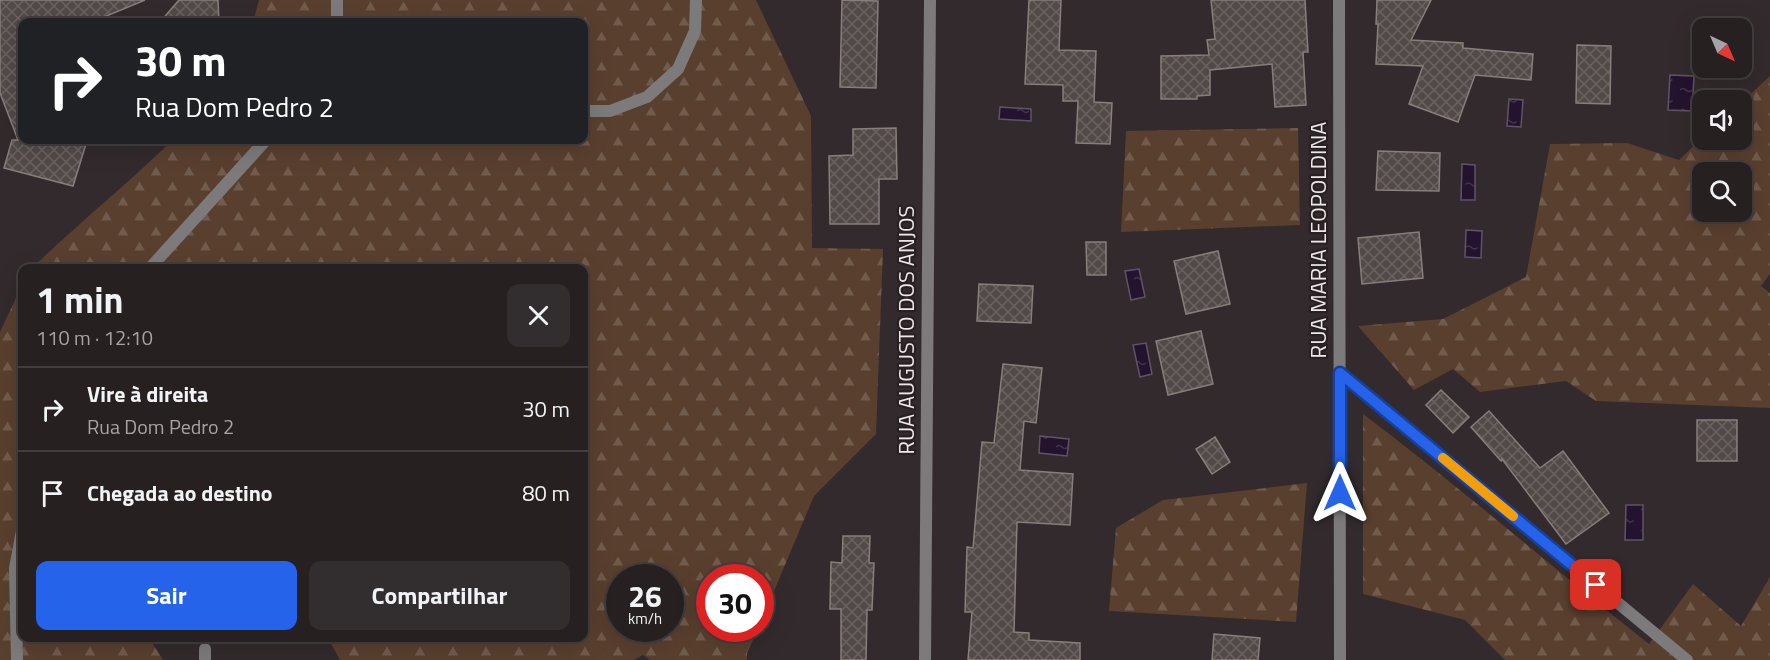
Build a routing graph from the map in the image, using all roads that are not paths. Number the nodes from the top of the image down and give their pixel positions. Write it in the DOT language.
graph roads {
  1 [pos="337,0"];
  2 [pos="696,0"];
  3 [pos="930,0"];
  4 [pos="1339,0"];
  5 [pos="337,18"];
  6 [pos="588,111"];
  7 [pos="262,144"];
  8 [pos="154,264"];
  9 [pos="1340,373"];
  10 [pos="18,552"];
  11 [pos="17,660"];
  12 [pos="924,660"];
  13 [pos="1340,660"];
  14 [pos="1687,660"];
  1 -- 5 [label="street"];
  2 -- 6 [label="street"];
  3 -- 12 [label="street, RUA AUGUSTO DOS ANJOS"];
  4 -- 9 [label="street, RUA MARIA LEOPOLDINA"];
  7 -- 8 [label="street"];
  9 -- 13 [label="street, RUA MARIA LEOPOLDINA"];
  9 -- 14 [label="street"];
  10 -- 11 [label="street"];
}
